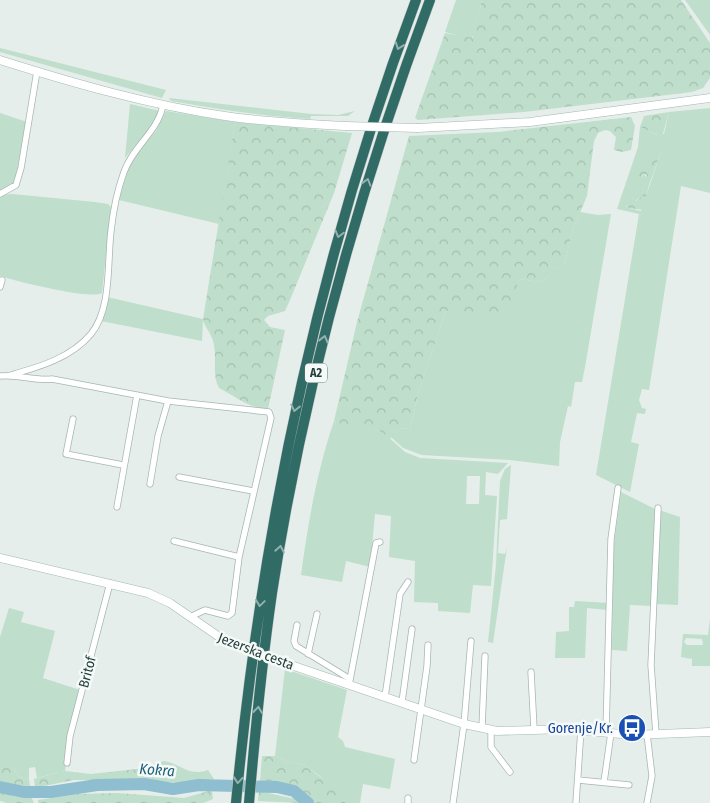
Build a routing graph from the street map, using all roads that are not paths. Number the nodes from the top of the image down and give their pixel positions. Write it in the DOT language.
graph roads {
  1 [pos="416,0"];
  2 [pos="430,0"];
  3 [pos="0,60"];
  4 [pos="37,71"];
  5 [pos="710,98"];
  6 [pos="163,104"];
  7 [pos="0,194"];
  8 [pos="2,280"];
  9 [pos="0,287"];
  10 [pos="10,375"];
  11 [pos="0,376"];
  12 [pos="137,395"];
  13 [pos="168,401"];
  14 [pos="73,419"];
  15 [pos="123,465"];
  16 [pos="179,477"];
  17 [pos="150,484"];
  18 [pos="618,488"];
  19 [pos="253,491"];
  20 [pos="117,507"];
  21 [pos="658,508"];
  22 [pos="174,541"];
  23 [pos="380,542"];
  24 [pos="239,557"];
  25 [pos="0,558"];
  26 [pos="408,582"];
  27 [pos="110,583"];
  28 [pos="317,614"];
  29 [pos="190,617"];
  30 [pos="297,625"];
  31 [pos="412,629"];
  32 [pos="471,641"];
  33 [pos="428,646"];
  34 [pos="308,654"];
  35 [pos="485,656"];
  36 [pos="531,672"];
  37 [pos="349,682"];
  38 [pos="385,697"];
  39 [pos="402,702"];
  40 [pos="422,709"];
  41 [pos="464,724"];
  42 [pos="482,728"];
  43 [pos="534,729"];
  44 [pos="491,730"];
  45 [pos="581,730"];
  46 [pos="710,732"];
  47 [pos="608,733"];
  48 [pos="647,734"];
  49 [pos="656,734"];
  50 [pos="414,760"];
  51 [pos="67,763"];
  52 [pos="510,772"];
  53 [pos="578,780"];
  54 [pos="604,782"];
  55 [pos="630,785"];
  56 [pos="236,803"];
  57 [pos="249,803"];
  58 [pos="453,803"];
  59 [pos="576,803"];
  60 [pos="647,803"];
  1 -- 56 [label="highway, A2, one-way"];
  57 -- 2 [label="highway, A2, one-way"];
  3 -- 4 [label="street"];
  4 -- 6 [label="street"];
  4 -- 7 [label="street"];
  5 -- 6 [label="street, bridge"];
  6 -- 10 [label="street"];
  8 -- 9 [label="street"];
  10 -- 11 [label="street"];
  10 -- 12 [label="street"];
  12 -- 13 [label="street"];
  12 -- 15 [label="street"];
  13 -- 17 [label="street"];
  13 -- 19 [label="street"];
  14 -- 15 [label="street"];
  15 -- 20 [label="street"];
  16 -- 19 [label="street"];
  18 -- 47 [label="street"];
  19 -- 24 [label="street"];
  21 -- 49 [label="street"];
  22 -- 24 [label="street"];
  23 -- 37 [label="street"];
  24 -- 29 [label="street"];
  25 -- 27 [label="street"];
  26 -- 38 [label="street"];
  27 -- 29 [label="street, Jezerska cesta"];
  27 -- 51 [label="street, Britof"];
  28 -- 34 [label="street, Jezerska cesta"];
  29 -- 37 [label="street, Jezerska cesta, bridge"];
  30 -- 34 [label="street"];
  31 -- 39 [label="street"];
  32 -- 41 [label="street"];
  33 -- 40 [label="street"];
  34 -- 37 [label="street"];
  35 -- 42 [label="street"];
  36 -- 43 [label="street"];
  37 -- 38 [label="street, Jezerska cesta"];
  38 -- 39 [label="street, Jezerska cesta"];
  39 -- 40 [label="street, Jezerska cesta"];
  40 -- 41 [label="street, Jezerska cesta"];
  40 -- 50 [label="street"];
  41 -- 42 [label="street, Jezerska cesta"];
  41 -- 58 [label="street"];
  42 -- 44 [label="street, Jezerska cesta"];
  43 -- 44 [label="street, Jezerska cesta"];
  43 -- 45 [label="street, Jezerska cesta"];
  44 -- 52 [label="street"];
  45 -- 47 [label="street, Jezerska cesta"];
  45 -- 53 [label="street"];
  46 -- 49 [label="street, Jezerska cesta"];
  47 -- 48 [label="street, Jezerska cesta"];
  47 -- 54 [label="street"];
  48 -- 49 [label="street, Jezerska cesta"];
  48 -- 60 [label="street"];
  53 -- 54 [label="street"];
  53 -- 59 [label="street"];
  54 -- 55 [label="street"];
}
